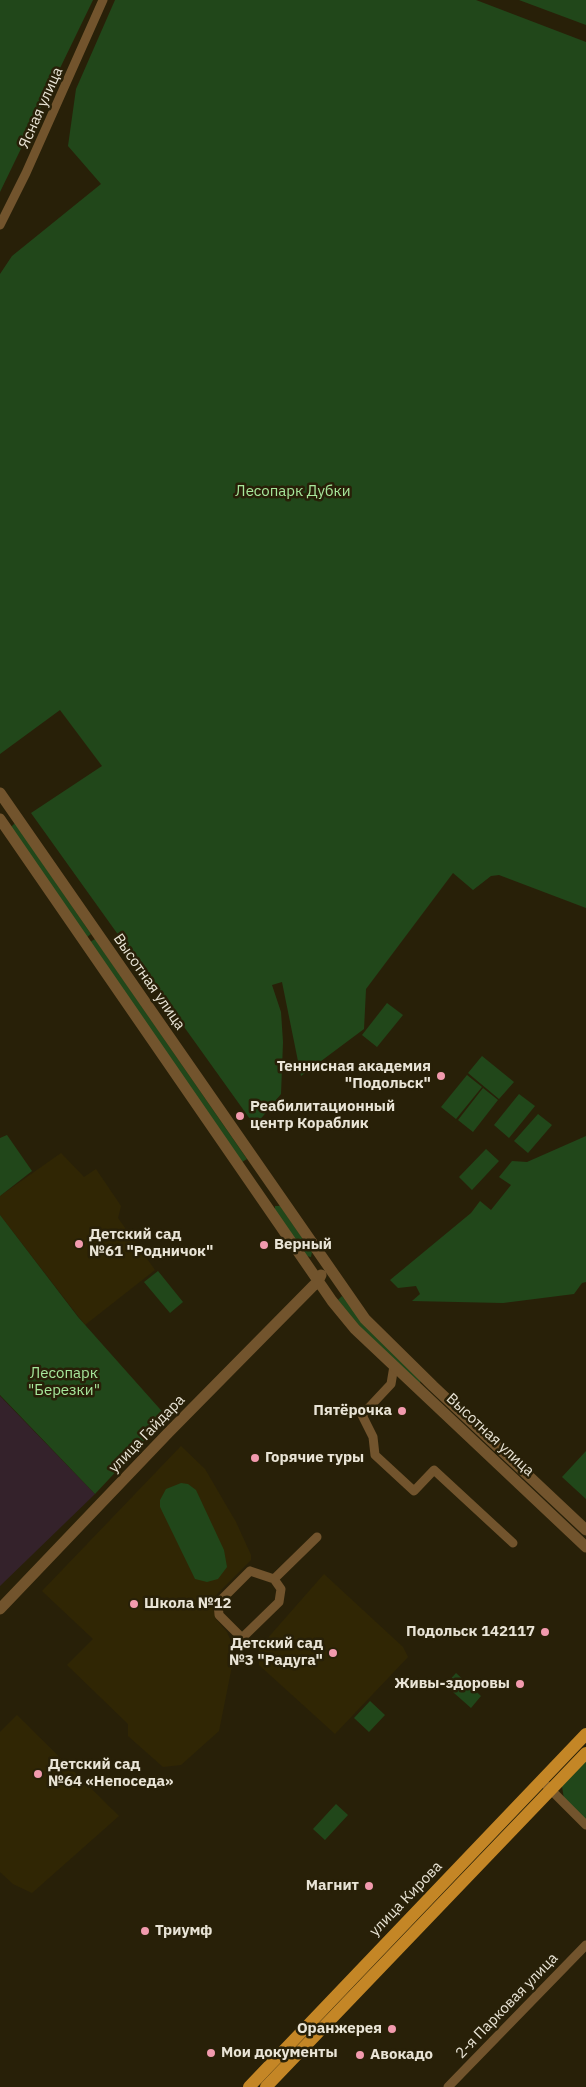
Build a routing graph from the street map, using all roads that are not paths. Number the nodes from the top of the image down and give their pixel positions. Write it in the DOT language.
graph roads {
  1 [pos="103,0"];
  2 [pos="0,225"];
  3 [pos="0,793"];
  4 [pos="0,819"];
  5 [pos="273,1188"];
  6 [pos="261,1197"];
  7 [pos="320,1257"];
  8 [pos="318,1281"];
  9 [pos="340,1286"];
  10 [pos="394,1366"];
  11 [pos="431,1383"];
  12 [pos="422,1392"];
  13 [pos="546,1491"];
  14 [pos="538,1500"];
  15 [pos="586,1530"];
  16 [pos="317,1537"];
  17 [pos="513,1543"];
  18 [pos="586,1547"];
  19 [pos="274,1579"];
  20 [pos="0,1609"];
  21 [pos="584,1737"];
  22 [pos="586,1753"];
  23 [pos="546,1786"];
  24 [pos="586,1825"];
  25 [pos="586,1945"];
  26 [pos="249,2087"];
  27 [pos="266,2087"];
  28 [pos="448,2087"];
  1 -- 2 [label="street, Ясная улица"];
  3 -- 5 [label="street, Высотная улица"];
  4 -- 6 [label="street, Высотная улица"];
  5 -- 6 [label="street"];
  5 -- 7 [label="street, Высотная улица"];
  6 -- 8 [label="street, Высотная улица"];
  7 -- 8 [label="street"];
  7 -- 9 [label="street, Высотная улица"];
  8 -- 9 [label="street"];
  8 -- 10 [label="street, Высотная улица"];
  8 -- 20 [label="street, улица Гайдара"];
  9 -- 11 [label="street, Высотная улица"];
  10 -- 12 [label="street, Высотная улица"];
  10 -- 17 [label="street"];
  11 -- 12 [label="street, Высотная улица"];
  11 -- 13 [label="street, Высотная улица"];
  12 -- 14 [label="street, Высотная улица"];
  13 -- 14 [label="street"];
  13 -- 15 [label="street, Высотная улица"];
  14 -- 18 [label="street, Высотная улица"];
  16 -- 19 [label="street"];
  19 -- 19 [label="street"];
  21 -- 23 [label="main road, улица Кирова"];
  22 -- 23 [label="main road, улица Кирова"];
  23 -- 24 [label="street"];
  23 -- 26 [label="main road, улица Кирова"];
  23 -- 27 [label="main road, улица Кирова"];
  25 -- 28 [label="street, 2-я Парковая улица"];
}
